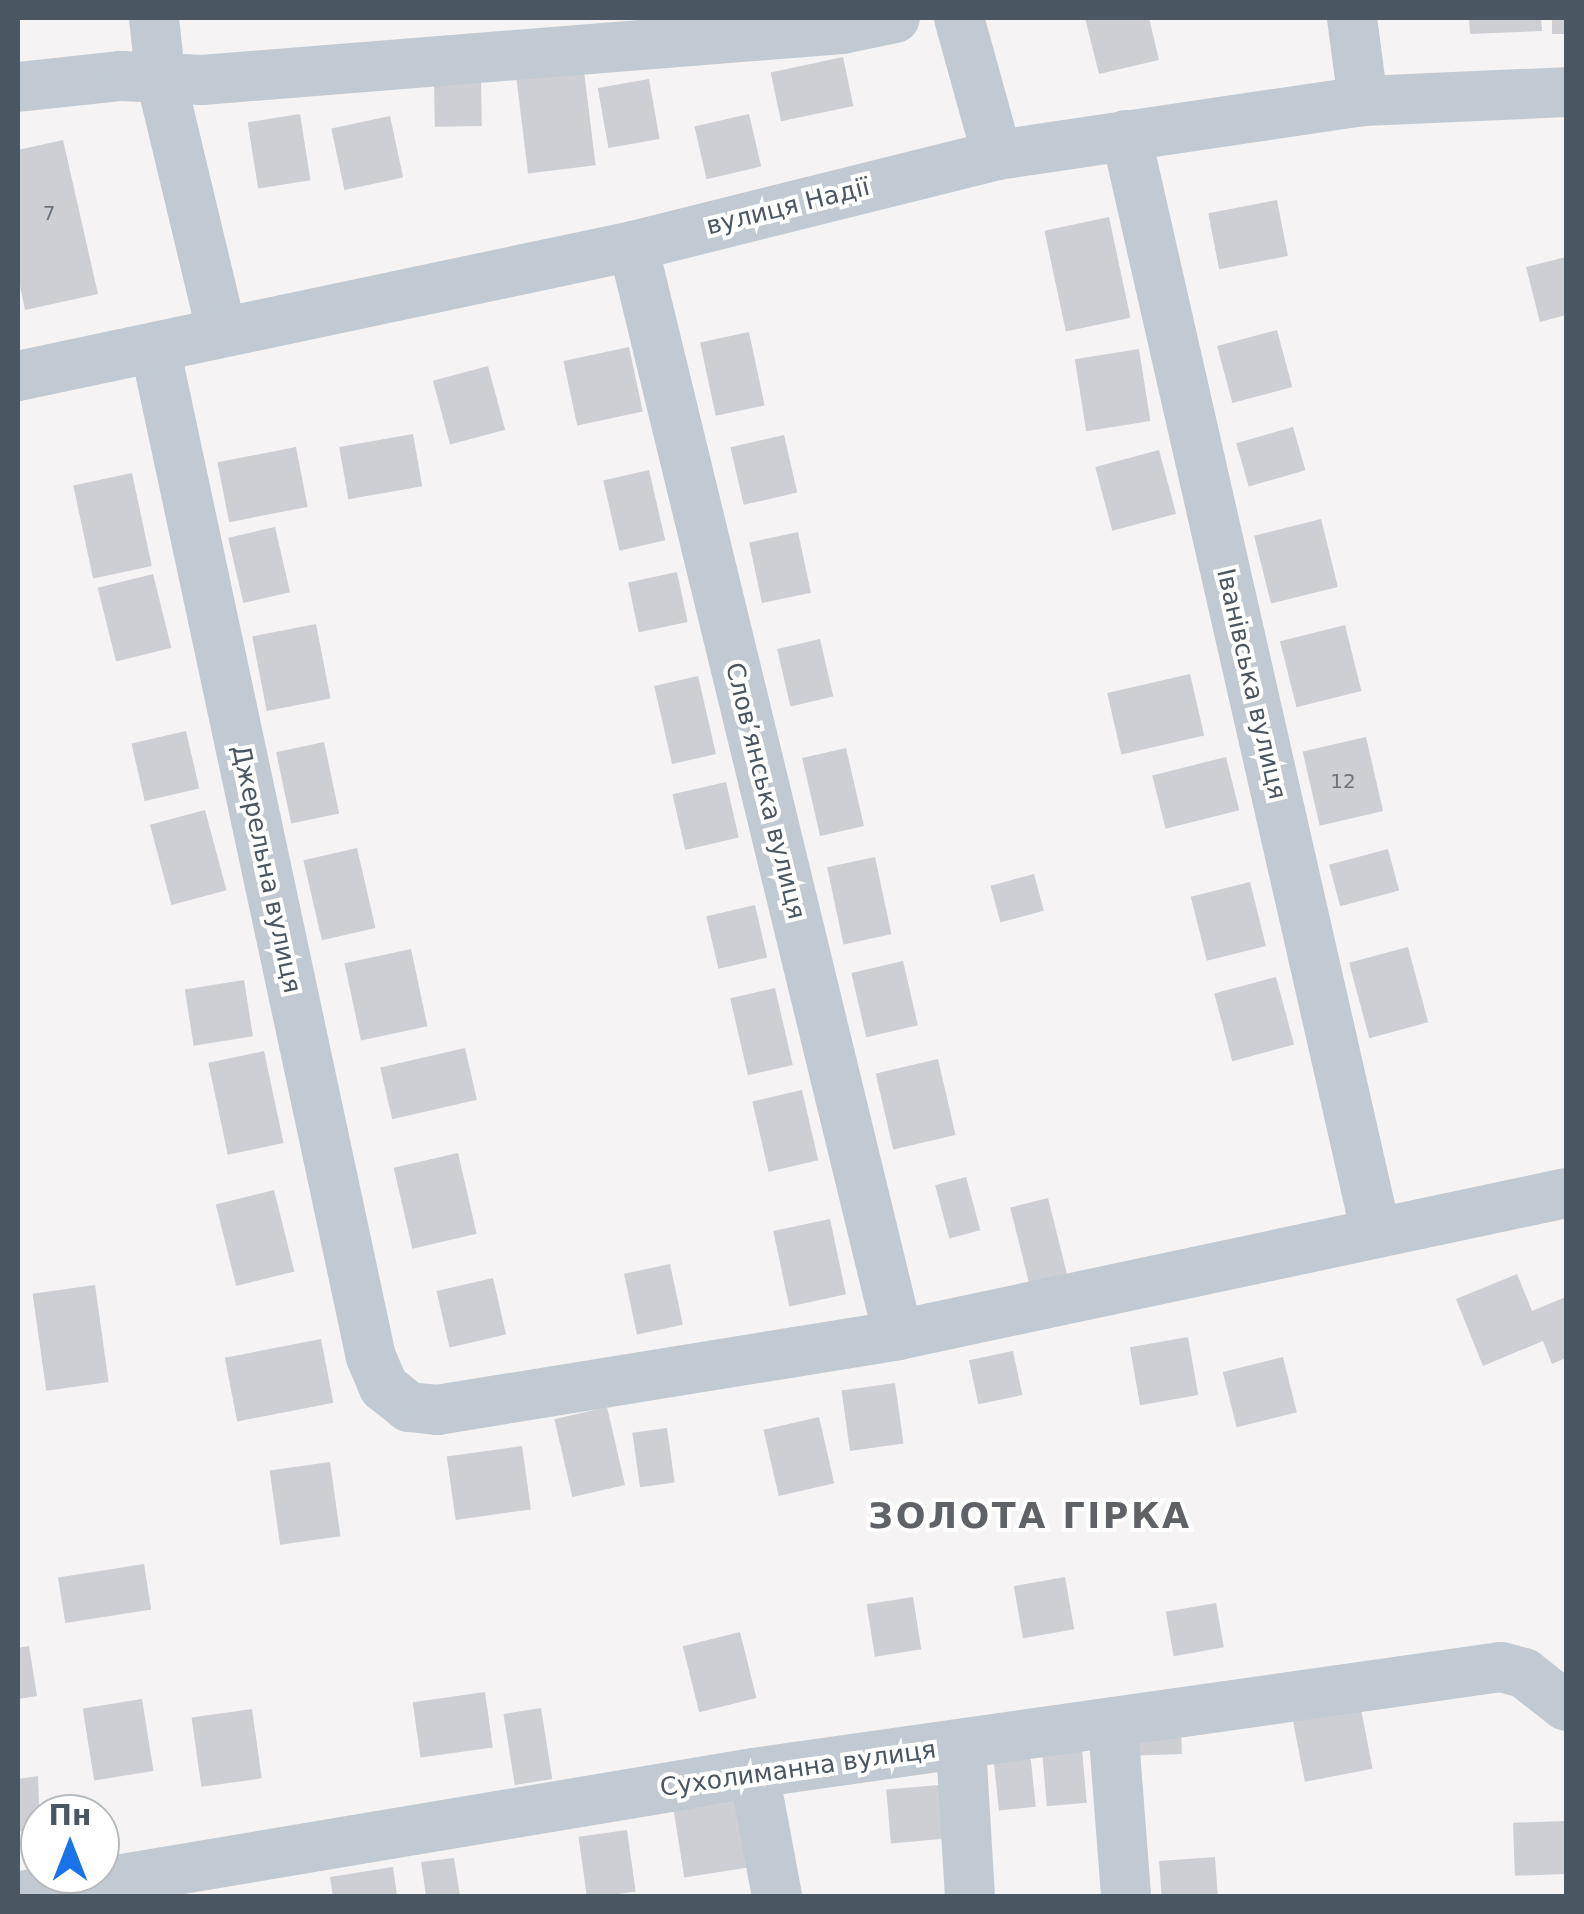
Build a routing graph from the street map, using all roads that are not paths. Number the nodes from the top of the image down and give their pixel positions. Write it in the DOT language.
graph roads {
  1 [pos="154,18"];
  2 [pos="895,18"];
  3 [pos="959,18"];
  4 [pos="1352,18"];
  5 [pos="160,75"];
  6 [pos="18,87"];
  7 [pos="1566,92"];
  8 [pos="1363,101"];
  9 [pos="1126,135"];
  10 [pos="997,155"];
  11 [pos="633,246"];
  12 [pos="221,329"];
  13 [pos="155,348"];
  14 [pos="18,376"];
  15 [pos="1566,1193"];
  16 [pos="1376,1233"];
  17 [pos="898,1336"];
  18 [pos="1566,1706"];
  19 [pos="1114,1726"];
  20 [pos="961,1746"];
  21 [pos="754,1773"];
  22 [pos="21,1896"];
  23 [pos="776,1896"];
  24 [pos="970,1896"];
  25 [pos="1126,1896"];
  1 -- 5 [label="street"];
  2 -- 5 [label="street"];
  3 -- 10 [label="street"];
  4 -- 8 [label="street"];
  5 -- 6 [label="street"];
  5 -- 12 [label="street"];
  7 -- 8 [label="street, вулиця Надії"];
  8 -- 9 [label="street, вулиця Надії"];
  9 -- 10 [label="street, вулиця Надії"];
  9 -- 16 [label="street, Іванівська вулиця"];
  10 -- 11 [label="street, вулиця Надії"];
  11 -- 12 [label="street, вулиця Надії"];
  11 -- 17 [label="street, Словʼянська вулиця"];
  12 -- 13 [label="street, вулиця Надії"];
  13 -- 14 [label="street, вулиця Надії"];
  13 -- 17 [label="street, Джерельна вулиця"];
  15 -- 16 [label="street"];
  16 -- 17 [label="street"];
  18 -- 19 [label="street, Сухолиманна вулиця"];
  19 -- 20 [label="street, Сухолиманна вулиця"];
  19 -- 25 [label="street"];
  20 -- 21 [label="street, Сухолиманна вулиця"];
  20 -- 24 [label="street"];
  21 -- 22 [label="street, Сухолиманна вулиця"];
  21 -- 23 [label="street"];
}
